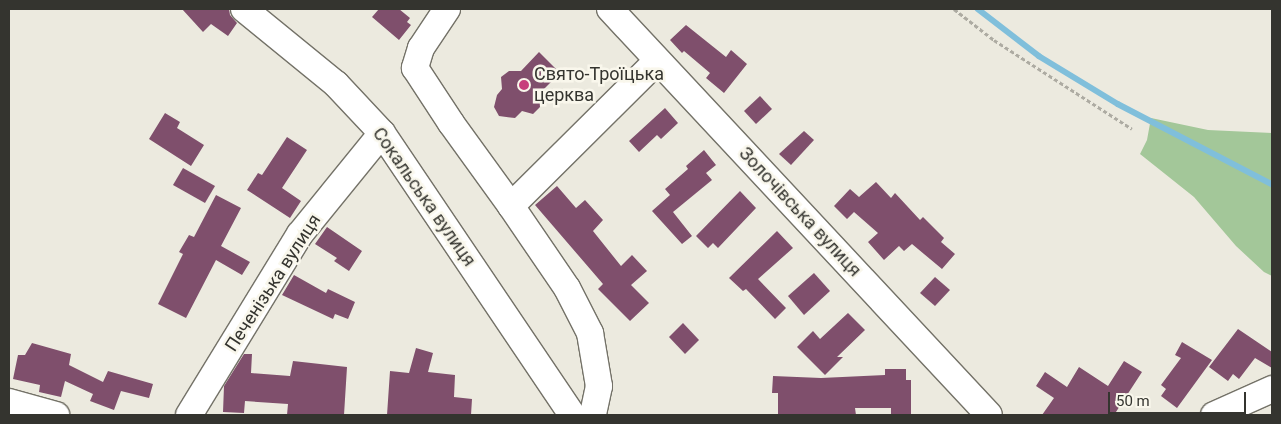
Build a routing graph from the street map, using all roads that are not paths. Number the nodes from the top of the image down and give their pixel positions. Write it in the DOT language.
graph roads {
  1 [pos="244,9"];
  2 [pos="447,9"];
  3 [pos="610,9"];
  4 [pos="657,61"];
  5 [pos="382,133"];
  6 [pos="512,206"];
  7 [pos="1272,389"];
  8 [pos="9,402"];
  9 [pos="56,415"];
  10 [pos="189,415"];
  11 [pos="572,415"];
  12 [pos="593,415"];
  13 [pos="989,415"];
  14 [pos="1214,415"];
  1 -- 5 [label="street, Сокальська вулиця"];
  2 -- 6 [label="street"];
  3 -- 4 [label="street, Золочівська вулиця"];
  4 -- 6 [label="street"];
  4 -- 13 [label="street, Золочівська вулиця"];
  5 -- 10 [label="street, Печенізька вулиця"];
  5 -- 11 [label="street, Сокальська вулиця"];
  6 -- 12 [label="street"];
  7 -- 14 [label="street"];
  8 -- 9 [label="street"];
}
